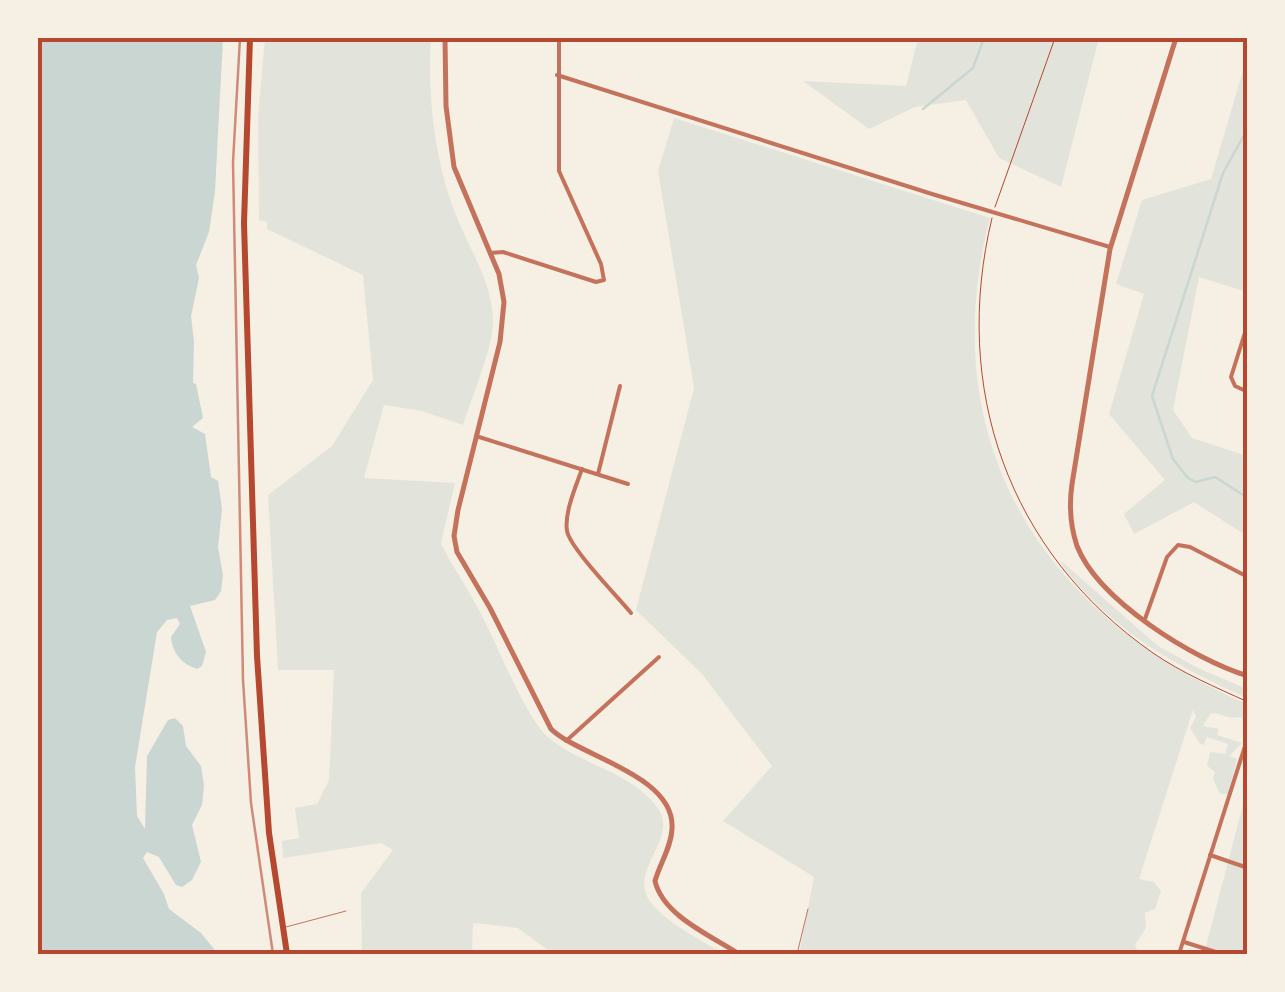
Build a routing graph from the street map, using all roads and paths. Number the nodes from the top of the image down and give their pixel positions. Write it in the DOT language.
graph roads {
  1 [pos="250,38"];
  2 [pos="445,38"];
  3 [pos="559,38"];
  4 [pos="1055,38"];
  5 [pos="1176,38"];
  6 [pos="557,75"];
  7 [pos="994,212"];
  8 [pos="1110,247"];
  9 [pos="490,253"];
  10 [pos="1248,324"];
  11 [pos="620,386"];
  12 [pos="1248,392"];
  13 [pos="476,436"];
  14 [pos="582,469"];
  15 [pos="598,474"];
  16 [pos="628,484"];
  17 [pos="1248,577"];
  18 [pos="631,612"];
  19 [pos="1144,620"];
  20 [pos="660,656"];
  21 [pos="1248,676"];
  22 [pos="1248,702"];
  23 [pos="566,741"];
  24 [pos="1244,746"];
  25 [pos="1238,769"];
  26 [pos="1248,772"];
  27 [pos="1210,855"];
  28 [pos="1248,868"];
  29 [pos="808,909"];
  30 [pos="346,910"];
  31 [pos="283,928"];
  32 [pos="1183,942"];
  33 [pos="287,954"];
  34 [pos="740,954"];
  35 [pos="797,954"];
  36 [pos="1179,954"];
  37 [pos="1222,954"];
  1 -- 31 [label="main road"];
  2 -- 9 [label="street"];
  3 -- 6 [label="street"];
  4 -- 7 [label="path"];
  5 -- 8 [label="street"];
  6 -- 7 [label="street"];
  6 -- 9 [label="street"];
  7 -- 8 [label="street"];
  7 -- 22 [label="path"];
  8 -- 19 [label="street"];
  9 -- 13 [label="street"];
  10 -- 12 [label="street"];
  11 -- 15 [label="street"];
  13 -- 14 [label="street"];
  13 -- 23 [label="street"];
  14 -- 15 [label="street"];
  14 -- 18 [label="street"];
  15 -- 16 [label="street"];
  17 -- 19 [label="street"];
  19 -- 21 [label="street"];
  20 -- 23 [label="street"];
  23 -- 34 [label="street"];
  24 -- 25 [label="street"];
  25 -- 26 [label="street"];
  25 -- 27 [label="street"];
  27 -- 28 [label="street"];
  27 -- 32 [label="street"];
  29 -- 35 [label="lane"];
  30 -- 31 [label="lane"];
  31 -- 33 [label="main road"];
  32 -- 36 [label="street"];
  32 -- 37 [label="street"];
}
